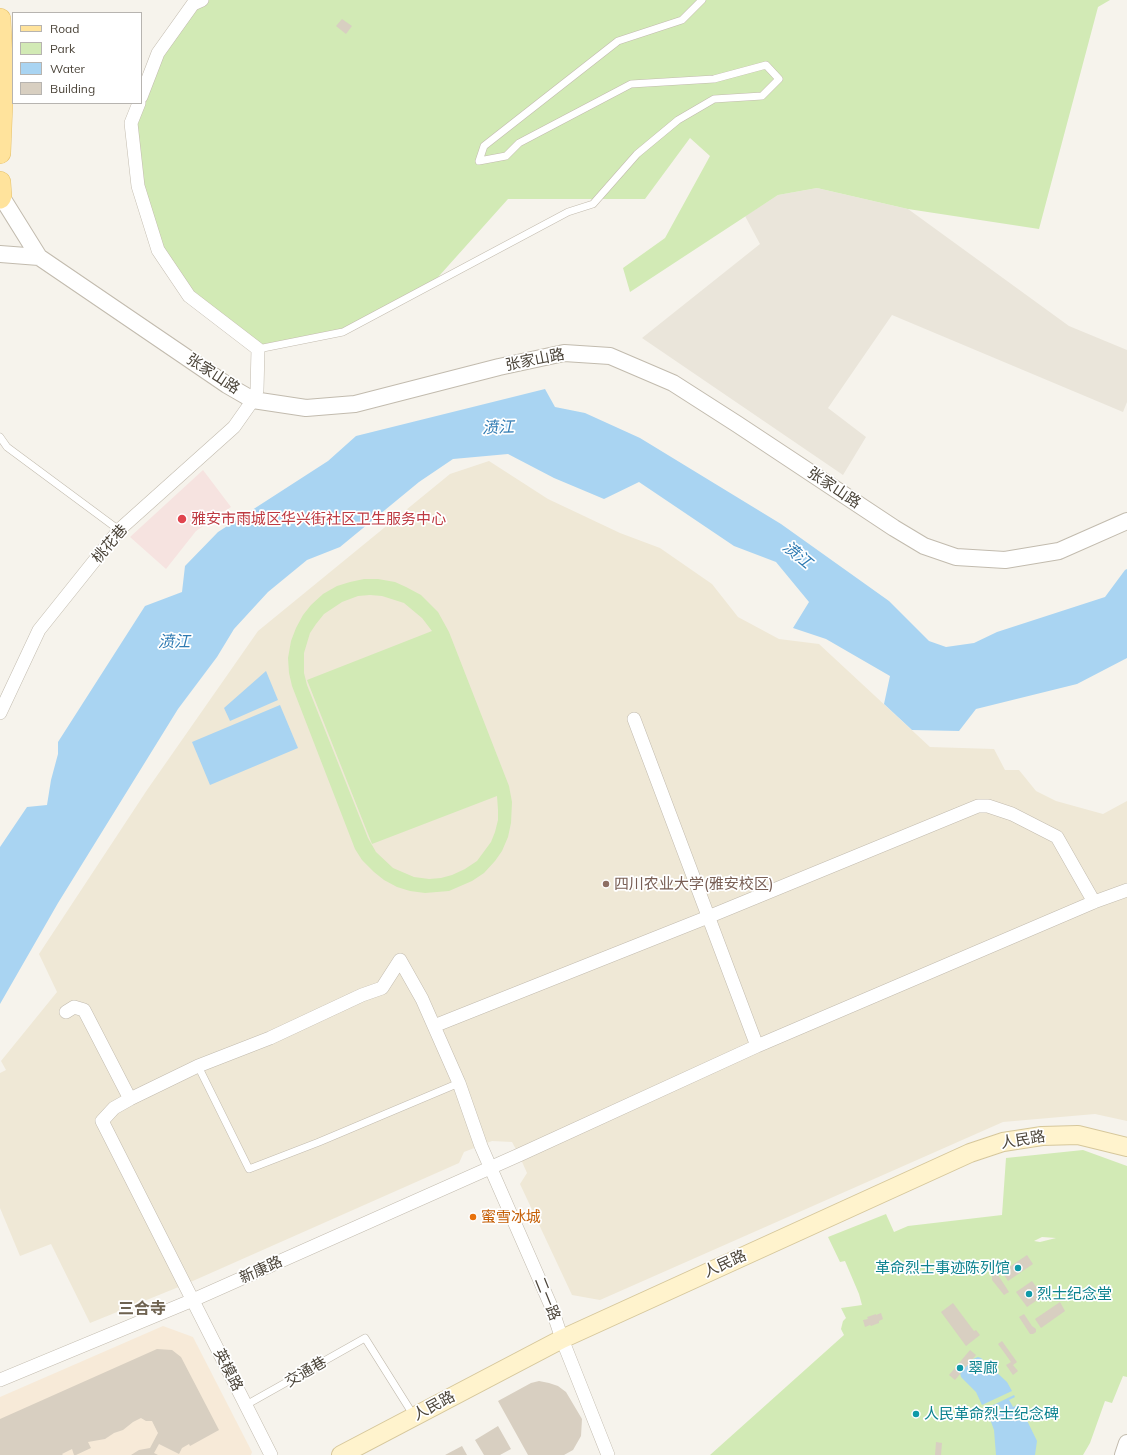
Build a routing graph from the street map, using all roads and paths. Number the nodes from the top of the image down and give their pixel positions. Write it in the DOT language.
graph roads {
  1 [pos="202,0"];
  2 [pos="702,0"];
  3 [pos="0,19"];
  4 [pos="142,94"];
  5 [pos="139,104"];
  6 [pos="0,153"];
  7 [pos="0,192"];
  8 [pos="0,254"];
  9 [pos="39,257"];
  10 [pos="258,349"];
  11 [pos="253,400"];
  12 [pos="0,437"];
  13 [pos="1127,521"];
  14 [pos="119,530"];
  15 [pos="0,713"];
  16 [pos="634,719"];
  17 [pos="1127,890"];
  18 [pos="1094,902"];
  19 [pos="708,917"];
  20 [pos="66,1012"];
  21 [pos="434,1026"];
  22 [pos="757,1046"];
  23 [pos="198,1066"];
  24 [pos="459,1083"];
  25 [pos="130,1099"];
  26 [pos="1127,1147"];
  27 [pos="490,1167"];
  28 [pos="193,1300"];
  29 [pos="562,1339"];
  30 [pos="0,1380"];
  31 [pos="246,1405"];
  32 [pos="414,1416"];
  33 [pos="1127,1443"];
  34 [pos="271,1455"];
  35 [pos="341,1455"];
  36 [pos="608,1455"];
  37 [pos="1123,1455"];
  1 -- 4 [label="street"];
  2 -- 10 [label="lane"];
  3 -- 6 [label="main road"];
  5 -- 10 [label="street"];
  7 -- 9 [label="street, 张家山路"];
  8 -- 9 [label="street"];
  9 -- 11 [label="street, 张家山路"];
  10 -- 11 [label="street"];
  11 -- 13 [label="street, 张家山路"];
  11 -- 14 [label="street, 桃花巷"];
  12 -- 14 [label="lane"];
  14 -- 15 [label="street, 桃花巷"];
  16 -- 19 [label="street"];
  17 -- 18 [label="street, 新康路"];
  18 -- 19 [label="street"];
  18 -- 22 [label="street, 新康路"];
  19 -- 21 [label="street"];
  19 -- 22 [label="street"];
  20 -- 25 [label="street"];
  21 -- 23 [label="street, 二一路"];
  21 -- 24 [label="street, 二一路"];
  22 -- 27 [label="street, 新康路"];
  23 -- 24 [label="lane"];
  23 -- 25 [label="street"];
  24 -- 27 [label="street, 二一路"];
  25 -- 28 [label="street, 英模路"];
  26 -- 29 [label="main road, 人民路"];
  27 -- 28 [label="street, 新康路"];
  27 -- 29 [label="street, 二一路"];
  28 -- 30 [label="street, 新康路"];
  28 -- 31 [label="street, 英模路"];
  29 -- 32 [label="main road, 人民路"];
  29 -- 36 [label="street, 二一路"];
  31 -- 32 [label="lane, 交通巷"];
  31 -- 34 [label="street, 英模路"];
  32 -- 35 [label="main road, 人民路"];
  33 -- 37 [label="street"];
}
